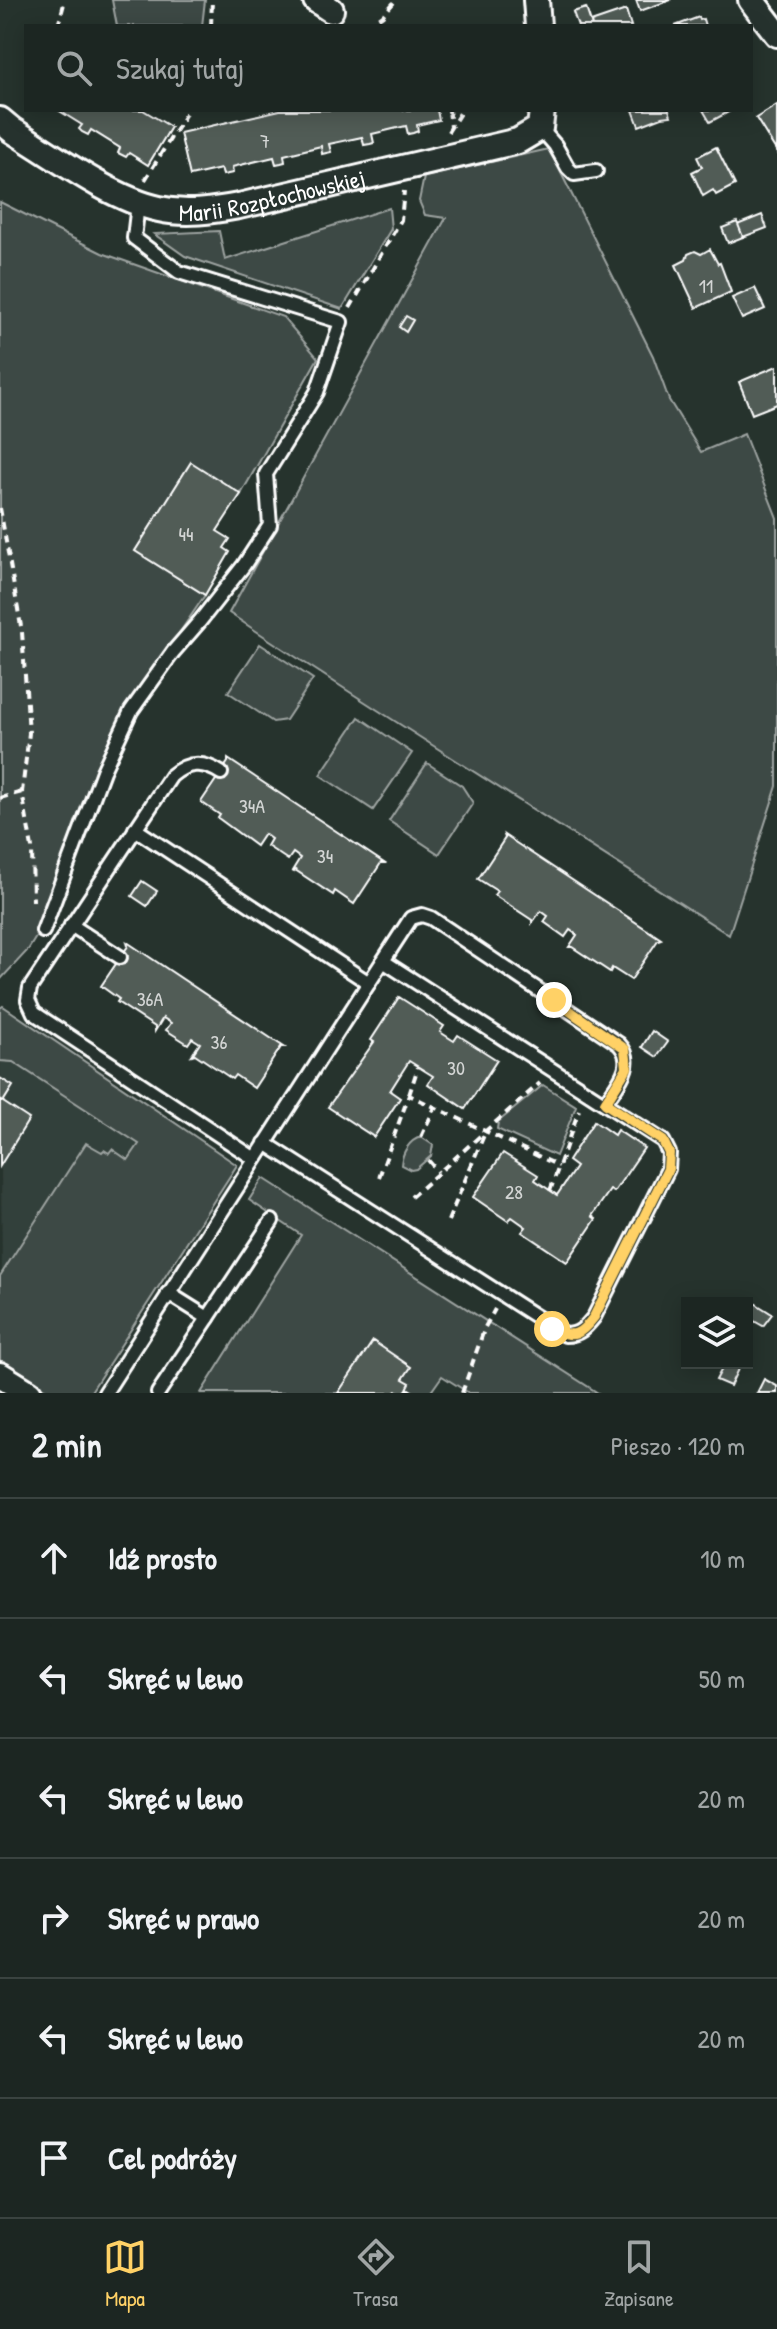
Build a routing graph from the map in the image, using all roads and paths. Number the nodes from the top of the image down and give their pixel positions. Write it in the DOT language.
graph roads {
  1 [pos="65,0"];
  2 [pos="212,0"];
  3 [pos="396,0"];
  4 [pos="536,0"];
  5 [pos="751,0"];
  6 [pos="59,24"];
  7 [pos="211,24"];
  8 [pos="370,24"];
  9 [pos="538,24"];
  10 [pos="777,34"];
  11 [pos="187,112"];
  12 [pos="449,112"];
  13 [pos="461,112"];
  14 [pos="541,119"];
  15 [pos="0,120"];
  16 [pos="451,128"];
  17 [pos="443,141"];
  18 [pos="407,168"];
  19 [pos="596,171"];
  20 [pos="138,194"];
  21 [pos="341,322"];
  22 [pos="0,508"];
  23 [pos="221,773"];
  24 [pos="22,792"];
  25 [pos="0,798"];
  26 [pos="135,829"];
  27 [pos="71,925"];
  28 [pos="43,931"];
  29 [pos="120,957"];
  30 [pos="383,961"];
  31 [pos="369,983"];
  32 [pos="418,1067"];
  33 [pos="554,1071"];
  34 [pos="586,1092"];
  35 [pos="409,1095"];
  36 [pos="605,1103"];
  37 [pos="435,1107"];
  38 [pos="485,1131"];
  39 [pos="421,1137"];
  40 [pos="265,1143"];
  41 [pos="255,1159"];
  42 [pos="428,1160"];
  43 [pos="559,1166"];
  44 [pos="438,1172"];
  45 [pos="379,1177"];
  46 [pos="550,1191"];
  47 [pos="411,1197"];
  48 [pos="272,1221"];
  49 [pos="448,1221"];
  50 [pos="168,1293"];
  51 [pos="502,1296"];
  52 [pos="208,1318"];
  53 [pos="0,1375"];
  54 [pos="407,1389"];
  55 [pos="29,1393"];
  56 [pos="105,1393"];
  57 [pos="158,1393"];
  58 [pos="413,1393"];
  59 [pos="462,1393"];
  1 -- 6 [label="path"];
  2 -- 7 [label="path"];
  3 -- 8 [label="path"];
  4 -- 9 [label="street"];
  5 -- 10 [label="street"];
  11 -- 20 [label="path"];
  12 -- 16 [label="path"];
  13 -- 16 [label="path"];
  14 -- 18 [label="street, Marii Rozpłochowskiej"];
  14 -- 19 [label="lane"];
  15 -- 20 [label="street, Marii Rozpłochowskiej"];
  16 -- 17 [label="path"];
  18 -- 20 [label="street, Marii Rozpłochowskiej"];
  18 -- 21 [label="path"];
  20 -- 21 [label="lane"];
  21 -- 28 [label="lane"];
  22 -- 24 [label="path"];
  23 -- 26 [label="lane"];
  24 -- 25 [label="path"];
  24 -- 28 [label="path"];
  26 -- 27 [label="lane"];
  26 -- 31 [label="lane"];
  27 -- 29 [label="lane"];
  27 -- 41 [label="lane"];
  30 -- 31 [label="lane"];
  30 -- 33 [label="lane"];
  30 -- 36 [label="lane"];
  31 -- 40 [label="lane"];
  32 -- 35 [label="path"];
  33 -- 34 [label="lane"];
  33 -- 38 [label="path"];
  34 -- 36 [label="lane"];
  34 -- 43 [label="path"];
  35 -- 37 [label="path"];
  35 -- 45 [label="path"];
  36 -- 51 [label="lane"];
  37 -- 38 [label="path"];
  37 -- 39 [label="path"];
  38 -- 43 [label="path"];
  38 -- 44 [label="path"];
  38 -- 49 [label="path"];
  40 -- 41 [label="lane"];
  40 -- 51 [label="lane"];
  41 -- 50 [label="lane"];
  42 -- 44 [label="path"];
  43 -- 46 [label="path"];
  44 -- 47 [label="path"];
  48 -- 52 [label="lane"];
  50 -- 52 [label="lane"];
  50 -- 56 [label="lane"];
  51 -- 59 [label="path"];
  52 -- 57 [label="lane"];
  53 -- 55 [label="street"];
  54 -- 58 [label="path"];
}
